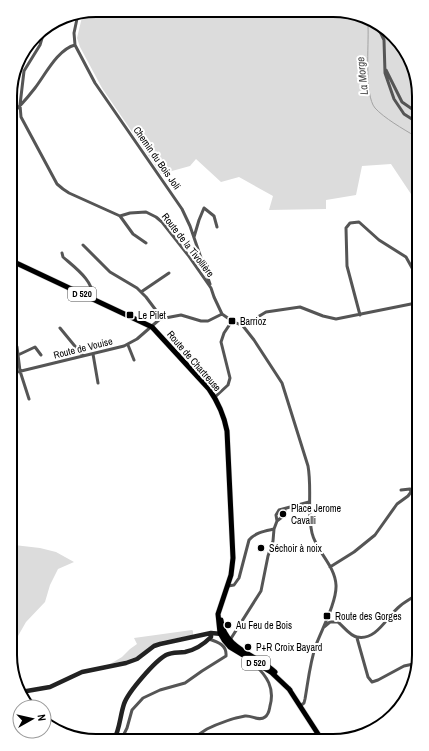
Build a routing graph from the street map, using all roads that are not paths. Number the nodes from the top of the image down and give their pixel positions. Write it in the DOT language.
graph roads {
  1 [pos="77,20"];
  2 [pos="381,33"];
  3 [pos="41,40"];
  4 [pos="75,45"];
  5 [pos="386,70"];
  6 [pos="20,104"];
  7 [pos="17,107"];
  8 [pos="412,109"];
  9 [pos="412,119"];
  10 [pos="120,216"];
  11 [pos="217,227"];
  12 [pos="194,237"];
  13 [pos="146,243"];
  14 [pos="83,245"];
  15 [pos="62,253"];
  16 [pos="17,263"];
  17 [pos="412,269"];
  18 [pos="169,273"];
  19 [pos="211,288"];
  20 [pos="140,292"];
  21 [pos="91,298"];
  22 [pos="412,304"];
  23 [pos="222,314"];
  24 [pos="360,315"];
  25 [pos="160,319"];
  26 [pos="232,321"];
  27 [pos="243,326"];
  28 [pos="152,327"];
  29 [pos="60,328"];
  30 [pos="128,345"];
  31 [pos="17,346"];
  32 [pos="93,354"];
  33 [pos="18,355"];
  34 [pos="41,355"];
  35 [pos="83,356"];
  36 [pos="134,360"];
  37 [pos="20,371"];
  38 [pos="17,372"];
  39 [pos="98,383"];
  40 [pos="214,397"];
  41 [pos="29,399"];
  42 [pos="400,490"];
  43 [pos="309,502"];
  44 [pos="274,529"];
  45 [pos="330,567"];
  46 [pos="228,586"];
  47 [pos="412,598"];
  48 [pos="323,628"];
  49 [pos="222,634"];
  50 [pos="211,636"];
  51 [pos="357,638"];
  52 [pos="228,642"];
  53 [pos="244,651"];
  54 [pos="248,658"];
  55 [pos="411,664"];
  56 [pos="290,690"];
  57 [pos="26,691"];
  58 [pos="300,706"];
  59 [pos="117,734"];
  60 [pos="124,734"];
  61 [pos="199,734"];
  62 [pos="318,734"];
  1 -- 4 [label="street"];
  2 -- 5 [label="street"];
  3 -- 6 [label="street"];
  4 -- 6 [label="street"];
  4 -- 12 [label="street, Chemin du Bois Joli"];
  5 -- 8 [label="street"];
  5 -- 9 [label="street"];
  6 -- 7 [label="street"];
  6 -- 10 [label="street"];
  10 -- 13 [label="street"];
  10 -- 19 [label="street, Route de la Tivollière"];
  11 -- 12 [label="street"];
  12 -- 19 [label="street, Chemin du Bois Joli"];
  14 -- 20 [label="street"];
  15 -- 21 [label="street"];
  16 -- 21 [label="main road, Route de Chartreuse / D 520"];
  17 -- 24 [label="street"];
  18 -- 20 [label="street"];
  19 -- 23 [label="street, Route de la Tivollière"];
  20 -- 25 [label="street"];
  21 -- 28 [label="main road, Route de Chartreuse / D 520"];
  22 -- 24 [label="street"];
  23 -- 25 [label="street"];
  23 -- 26 [label="street"];
  24 -- 27 [label="street"];
  25 -- 28 [label="street, Route de Vouise"];
  26 -- 27 [label="street"];
  26 -- 40 [label="street"];
  27 -- 43 [label="street"];
  28 -- 30 [label="street, Route de Vouise"];
  28 -- 40 [label="main road, Route de Chartreuse / D 520"];
  29 -- 35 [label="street"];
  30 -- 32 [label="street, Route de Vouise"];
  30 -- 36 [label="street"];
  31 -- 33 [label="street"];
  32 -- 35 [label="street, Route de Vouise"];
  32 -- 39 [label="street"];
  33 -- 34 [label="street"];
  33 -- 37 [label="street"];
  35 -- 37 [label="street, Route de Vouise"];
  37 -- 38 [label="street, Route de Vouise"];
  37 -- 41 [label="street"];
  40 -- 46 [label="main road, Route de Chartreuse / D 520"];
  42 -- 45 [label="street"];
  43 -- 44 [label="street"];
  43 -- 45 [label="street"];
  44 -- 46 [label="street"];
  44 -- 52 [label="street"];
  45 -- 48 [label="street"];
  46 -- 49 [label="main road, Route de Chartreuse / D 520"];
  47 -- 51 [label="street"];
  48 -- 51 [label="street"];
  48 -- 58 [label="street"];
  49 -- 50 [label="main road"];
  49 -- 52 [label="main road, D 520"];
  50 -- 57 [label="main road"];
  50 -- 59 [label="main road"];
  50 -- 60 [label="street"];
  51 -- 55 [label="street"];
  52 -- 53 [label="main road, D 520"];
  52 -- 54 [label="main road, D 520"];
  53 -- 54 [label="street"];
  53 -- 56 [label="main road, D 520"];
  54 -- 56 [label="main road, D 520"];
  54 -- 61 [label="street"];
  56 -- 58 [label="main road, D 520"];
  58 -- 62 [label="main road, D 520"];
}
